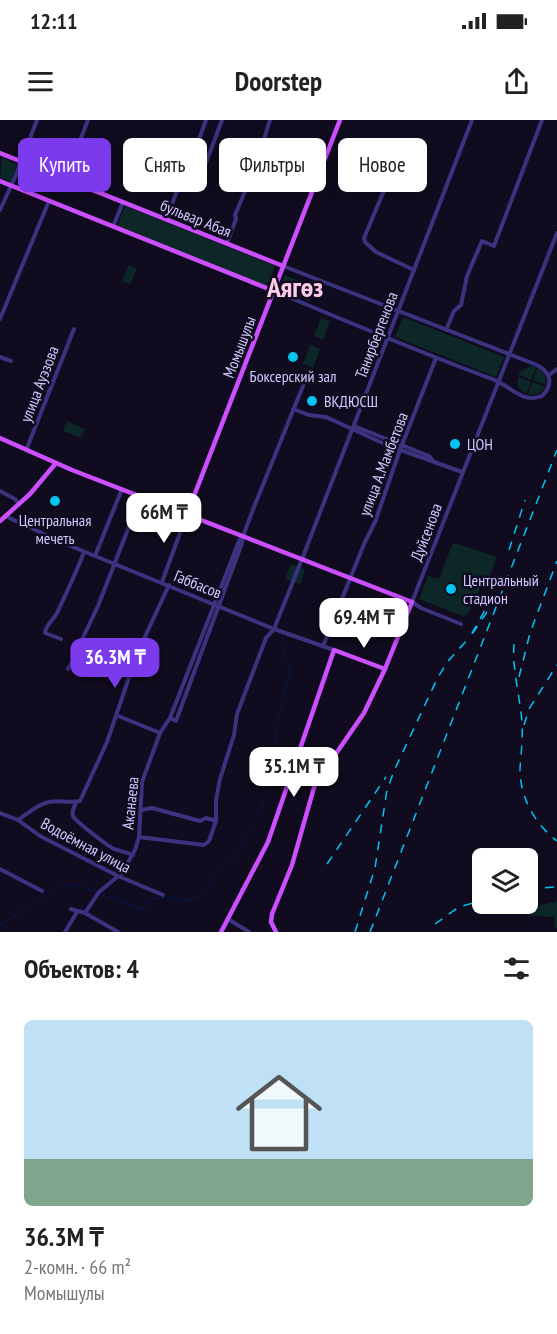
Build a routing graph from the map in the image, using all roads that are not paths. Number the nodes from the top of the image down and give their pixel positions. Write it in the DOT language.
graph roads {
  1 [pos="37,120"];
  2 [pos="88,120"];
  3 [pos="206,120"];
  4 [pos="222,120"];
  5 [pos="270,120"];
  6 [pos="340,120"];
  7 [pos="472,120"];
  8 [pos="542,120"];
  9 [pos="30,138"];
  10 [pos="81,138"];
  11 [pos="199,138"];
  12 [pos="0,153"];
  13 [pos="18,160"];
  14 [pos="207,160"];
  15 [pos="18,168"];
  16 [pos="0,181"];
  17 [pos="11,186"];
  18 [pos="98,192"];
  19 [pos="177,192"];
  20 [pos="383,192"];
  21 [pos="49,201"];
  22 [pos="123,202"];
  23 [pos="0,210"];
  24 [pos="166,219"];
  25 [pos="113,228"];
  26 [pos="557,233"];
  27 [pos="227,243"];
  28 [pos="283,266"];
  29 [pos="414,270"];
  30 [pos="274,291"];
  31 [pos="397,312"];
  32 [pos="0,319"];
  33 [pos="74,329"];
  34 [pos="446,330"];
  35 [pos="388,338"];
  36 [pos="509,354"];
  37 [pos="0,357"];
  38 [pos="436,358"];
  39 [pos="11,361"];
  40 [pos="557,369"];
  41 [pos="549,375"];
  42 [pos="305,381"];
  43 [pos="498,381"];
  44 [pos="293,409"];
  45 [pos="353,428"];
  46 [pos="0,438"];
  47 [pos="27,448"];
  48 [pos="401,448"];
  49 [pos="56,462"];
  50 [pos="462,472"];
  51 [pos="122,489"];
  52 [pos="0,491"];
  53 [pos="141,496"];
  54 [pos="19,504"];
  55 [pos="188,514"];
  56 [pos="5,516"];
  57 [pos="0,521"];
  58 [pos="243,536"];
  59 [pos="84,552"];
  60 [pos="95,556"];
  61 [pos="302,559"];
  62 [pos="114,564"];
  63 [pos="350,578"];
  64 [pos="162,582"];
  65 [pos="169,585"];
  66 [pos="412,602"];
  67 [pos="217,605"];
  68 [pos="461,624"];
  69 [pos="274,628"];
  70 [pos="61,639"];
  71 [pos="322,646"];
  72 [pos="334,650"];
  73 [pos="68,669"];
  74 [pos="386,669"];
  75 [pos="116,715"];
  76 [pos="160,734"];
  77 [pos="78,801"];
  78 [pos="141,810"];
  79 [pos="0,813"];
  80 [pos="18,820"];
  81 [pos="216,821"];
  82 [pos="139,837"];
  83 [pos="133,855"];
  84 [pos="0,869"];
  85 [pos="118,876"];
  86 [pos="42,891"];
  87 [pos="163,895"];
  88 [pos="71,909"];
  89 [pos="77,912"];
  90 [pos="85,913"];
  91 [pos="228,919"];
  92 [pos="275,931"];
  93 [pos="65,932"];
  94 [pos="118,932"];
  95 [pos="221,932"];
  96 [pos="249,932"];
  1 -- 9 [label="street"];
  2 -- 10 [label="street"];
  3 -- 11 [label="street"];
  4 -- 14 [label="street"];
  5 -- 27 [label="street"];
  6 -- 28 [label="main road, Момышулы"];
  7 -- 29 [label="street, Танирбергенова"];
  8 -- 34 [label="street"];
  12 -- 13 [label="main road, бульвар Абая"];
  15 -- 17 [label="street"];
  16 -- 17 [label="main road"];
  17 -- 21 [label="main road"];
  17 -- 23 [label="street"];
  18 -- 22 [label="main road, бульвар Абая"];
  19 -- 24 [label="street"];
  20 -- 29 [label="street"];
  21 -- 25 [label="main road"];
  21 -- 32 [label="street"];
  22 -- 24 [label="main road, бульвар Абая"];
  22 -- 25 [label="street"];
  24 -- 27 [label="main road, бульвар Абая"];
  25 -- 30 [label="main road"];
  26 -- 36 [label="street, Дуйсенова"];
  27 -- 28 [label="main road, бульвар Абая"];
  28 -- 30 [label="main road, Момышулы"];
  28 -- 31 [label="street"];
  29 -- 31 [label="street, Танирбергенова"];
  30 -- 35 [label="street"];
  30 -- 55 [label="main road, Момышулы"];
  31 -- 34 [label="street"];
  31 -- 35 [label="street, Танирбергенова"];
  33 -- 47 [label="street, улица Ауэзова"];
  34 -- 36 [label="street"];
  35 -- 38 [label="street"];
  35 -- 45 [label="street, Танирбергенова"];
  36 -- 41 [label="street"];
  36 -- 43 [label="street, Дуйсенова"];
  37 -- 39 [label="street"];
  38 -- 43 [label="street"];
  38 -- 48 [label="street, улица А.Мамбетова"];
  40 -- 41 [label="street"];
  41 -- 43 [label="street"];
  42 -- 44 [label="street, Аканаева"];
  43 -- 50 [label="street, Дуйсенова"];
  44 -- 45 [label="street"];
  44 -- 58 [label="street, Аканаева"];
  45 -- 48 [label="street"];
  45 -- 61 [label="street, Танирбергенова"];
  46 -- 47 [label="main road"];
  47 -- 49 [label="main road"];
  48 -- 50 [label="street"];
  48 -- 63 [label="street, улица А.Мамбетова"];
  49 -- 51 [label="main road"];
  49 -- 54 [label="main road"];
  50 -- 66 [label="street, Дуйсенова"];
  51 -- 53 [label="main road"];
  51 -- 60 [label="street"];
  52 -- 54 [label="street"];
  53 -- 55 [label="main road"];
  53 -- 62 [label="street"];
  54 -- 56 [label="main road"];
  55 -- 58 [label="main road"];
  55 -- 64 [label="street, Момышулы"];
  56 -- 57 [label="main road"];
  56 -- 59 [label="street, Габбасов"];
  58 -- 61 [label="main road"];
  58 -- 67 [label="street, Аканаева"];
  59 -- 60 [label="street, Габбасов"];
  59 -- 70 [label="street"];
  60 -- 62 [label="street, Габбасов"];
  61 -- 63 [label="main road"];
  61 -- 69 [label="street, Танирбергенова"];
  62 -- 64 [label="street, Габбасов"];
  62 -- 73 [label="street"];
  63 -- 66 [label="main road"];
  63 -- 71 [label="street, улица А.Мамбетова"];
  64 -- 65 [label="street, Габбасов"];
  65 -- 67 [label="street, Габбасов"];
  65 -- 75 [label="street"];
  66 -- 68 [label="street"];
  66 -- 74 [label="main road, Дуйсенова"];
  67 -- 69 [label="street, Габбасов"];
  67 -- 76 [label="street, Аканаева"];
  69 -- 71 [label="street, Габбасов"];
  69 -- 81 [label="street, Танирбергенова"];
  71 -- 72 [label="street, Габбасов"];
  72 -- 74 [label="main road, Габбасов"];
  72 -- 91 [label="main road"];
  74 -- 92 [label="main road, Дуйсенова"];
  75 -- 76 [label="street"];
  75 -- 77 [label="street"];
  76 -- 78 [label="street, Аканаева"];
  77 -- 80 [label="street"];
  77 -- 83 [label="street"];
  78 -- 81 [label="street"];
  78 -- 82 [label="street, Аканаева"];
  79 -- 80 [label="street, Водоёмная улица"];
  80 -- 85 [label="street, Водоёмная улица"];
  81 -- 82 [label="street"];
  82 -- 83 [label="street, Аканаева"];
  83 -- 85 [label="street, Аканаева"];
  84 -- 86 [label="street"];
  85 -- 87 [label="street, Водоёмная улица"];
  85 -- 90 [label="street, Аканаева"];
  88 -- 89 [label="street"];
  89 -- 90 [label="street"];
  89 -- 93 [label="street"];
  90 -- 94 [label="street"];
  91 -- 95 [label="main road"];
  91 -- 96 [label="street"];
}
